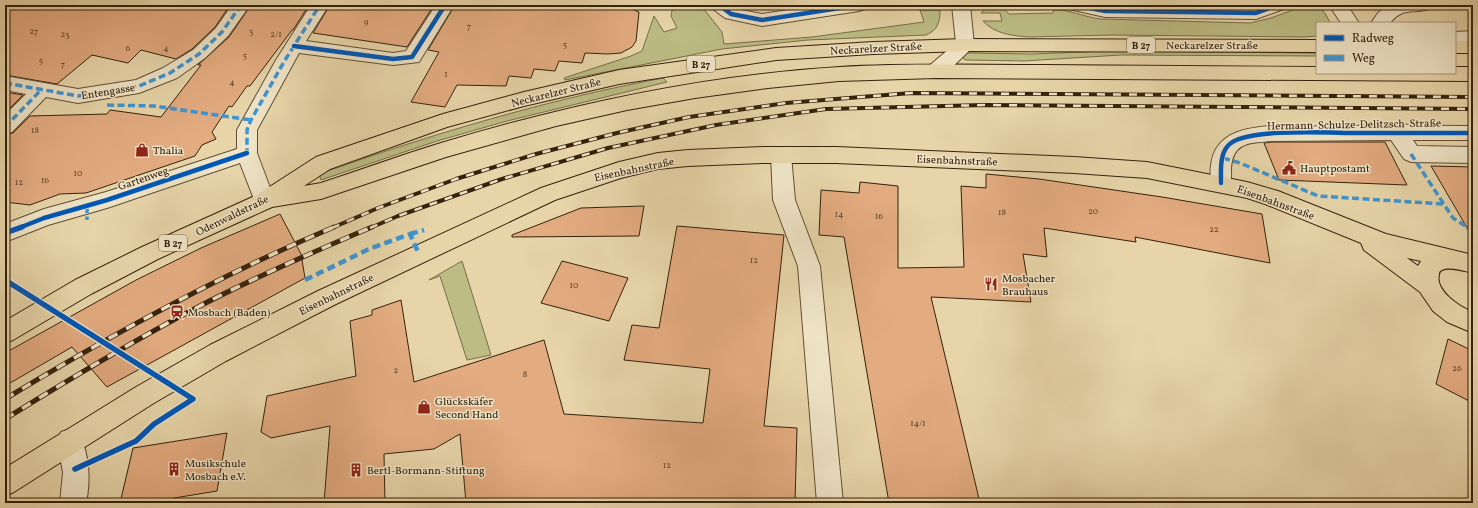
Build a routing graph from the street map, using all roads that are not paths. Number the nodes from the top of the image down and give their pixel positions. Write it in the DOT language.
graph roads {
  1 [pos="241,5"];
  2 [pos="320,5"];
  3 [pos="445,5"];
  4 [pos="719,5"];
  5 [pos="859,5"];
  6 [pos="961,5"];
  7 [pos="1075,5"];
  8 [pos="1278,5"];
  9 [pos="1338,5"];
  10 [pos="1423,5"];
  11 [pos="1384,20"];
  12 [pos="1349,22"];
  13 [pos="1456,38"];
  14 [pos="1473,38"];
  15 [pos="965,45"];
  16 [pos="294,46"];
  17 [pos="1316,46"];
  18 [pos="1456,47"];
  19 [pos="1473,47"];
  20 [pos="936,71"];
  21 [pos="1316,73"];
  22 [pos="1456,74"];
  23 [pos="1473,74"];
  24 [pos="5,83"];
  25 [pos="41,90"];
  26 [pos="443,121"];
  27 [pos="5,127"];
  28 [pos="1397,133"];
  29 [pos="1473,133"];
  30 [pos="247,153"];
  31 [pos="781,155"];
  32 [pos="1473,155"];
  33 [pos="1221,183"];
  34 [pos="264,201"];
  35 [pos="1352,231"];
  36 [pos="5,233"];
  37 [pos="1448,259"];
  38 [pos="1473,264"];
  39 [pos="1427,285"];
  40 [pos="1473,323"];
  41 [pos="5,333"];
  42 [pos="70,441"];
  43 [pos="5,483"];
  44 [pos="73,503"];
  45 [pos="830,503"];
  1 -- 25 [label="street, Entengasse"];
  2 -- 16 [label="street"];
  3 -- 16 [label="street"];
  4 -- 5 [label="street"];
  6 -- 15 [label="street"];
  7 -- 8 [label="street"];
  9 -- 12 [label="street"];
  10 -- 11 [label="street"];
  13 -- 14 [label="street"];
  15 -- 17 [label="main road, Neckarelzer Straße / B 27"];
  15 -- 20 [label="street"];
  15 -- 26 [label="main road, Neckarelzer Straße / B 27"];
  16 -- 30 [label="street"];
  18 -- 19 [label="main road"];
  20 -- 21 [label="main road, B 27"];
  20 -- 34 [label="main road, B 27"];
  22 -- 23 [label="main road, B 27"];
  24 -- 25 [label="street, Entengasse"];
  25 -- 27 [label="street"];
  26 -- 34 [label="main road, Odenwaldstraße / B 27"];
  28 -- 29 [label="street, Hermann-Schulze-Delitzsch-Straße"];
  28 -- 32 [label="street"];
  28 -- 33 [label="street, Hermann-Schulze-Delitzsch-Straße"];
  30 -- 34 [label="street"];
  30 -- 36 [label="street, Gartenweg"];
  31 -- 33 [label="main road, Eisenbahnstraße"];
  31 -- 42 [label="main road, Eisenbahnstraße"];
  31 -- 45 [label="street"];
  33 -- 35 [label="main road, Eisenbahnstraße"];
  34 -- 41 [label="main road, Odenwaldstraße / B 27"];
  35 -- 37 [label="main road, Eisenbahnstraße"];
  35 -- 39 [label="main road, Eisenbahnstraße"];
  37 -- 38 [label="main road, Eisenbahnstraße"];
  37 -- 39 [label="main road"];
  39 -- 40 [label="main road, Eisenbahnstraße"];
  42 -- 43 [label="main road, Eisenbahnstraße"];
  42 -- 44 [label="street"];
}
